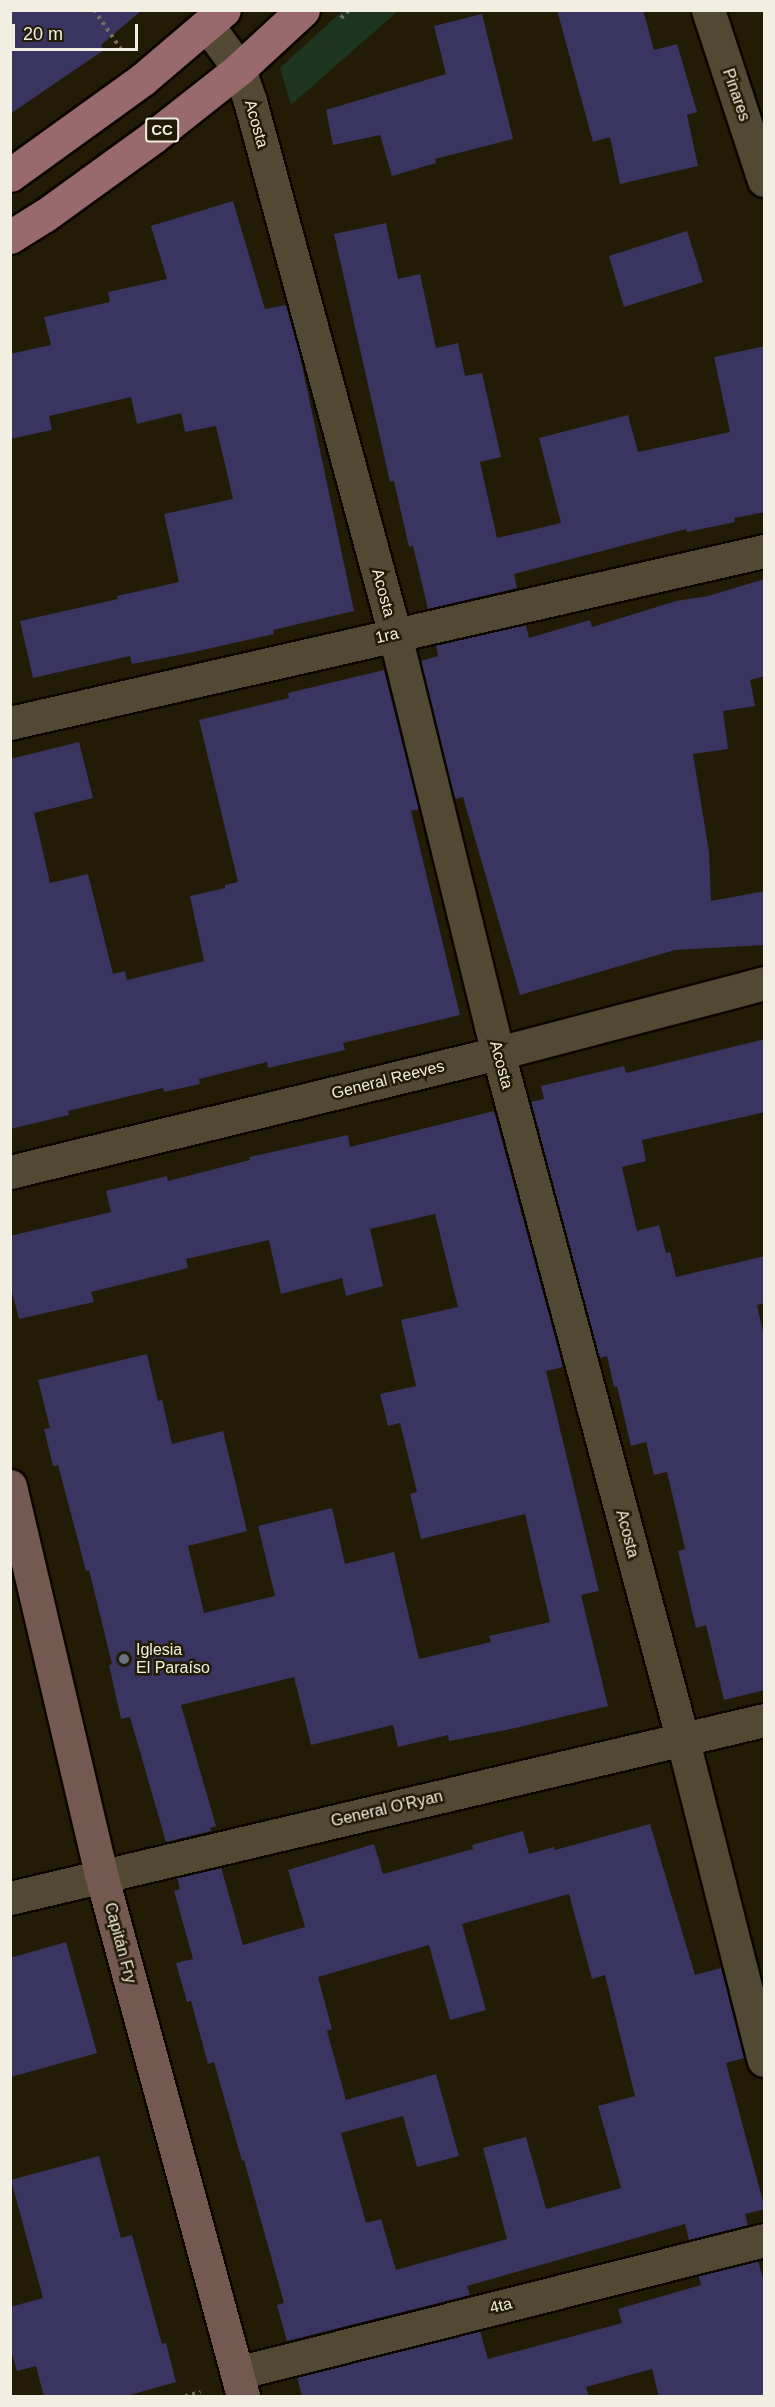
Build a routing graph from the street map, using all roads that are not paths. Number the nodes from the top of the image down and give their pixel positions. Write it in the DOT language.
graph roads {
  1 [pos="303,10"];
  2 [pos="708,10"];
  3 [pos="216,18"];
  4 [pos="239,69"];
  5 [pos="10,175"];
  6 [pos="765,180"];
  7 [pos="10,237"];
  8 [pos="765,551"];
  9 [pos="395,635"];
  10 [pos="10,723"];
  11 [pos="765,983"];
  12 [pos="498,1053"];
  13 [pos="10,1172"];
  14 [pos="10,1486"];
  15 [pos="765,1720"];
  16 [pos="683,1741"];
  17 [pos="101,1874"];
  18 [pos="10,1898"];
  19 [pos="765,2060"];
  20 [pos="765,2240"];
  21 [pos="240,2385"];
  1 -- 4 [label="main road, CC"];
  2 -- 6 [label="street, Pinares"];
  3 -- 4 [label="street, Acosta"];
  3 -- 5 [label="main road"];
  4 -- 7 [label="main road, CC"];
  4 -- 9 [label="street, Acosta"];
  8 -- 9 [label="street, 1ra"];
  9 -- 10 [label="street, 1ra"];
  9 -- 12 [label="street, Acosta"];
  11 -- 12 [label="street, General Reeves"];
  12 -- 13 [label="street, General Reeves"];
  12 -- 16 [label="street, Acosta"];
  14 -- 17 [label="street, Capitán Fry"];
  15 -- 16 [label="street, General O'Ryan"];
  16 -- 17 [label="street, General O'Ryan"];
  16 -- 19 [label="street, Acosta"];
  17 -- 18 [label="street, General O'Ryan"];
  17 -- 21 [label="street, Capitán Fry"];
  20 -- 21 [label="street, 4ta"];
}
